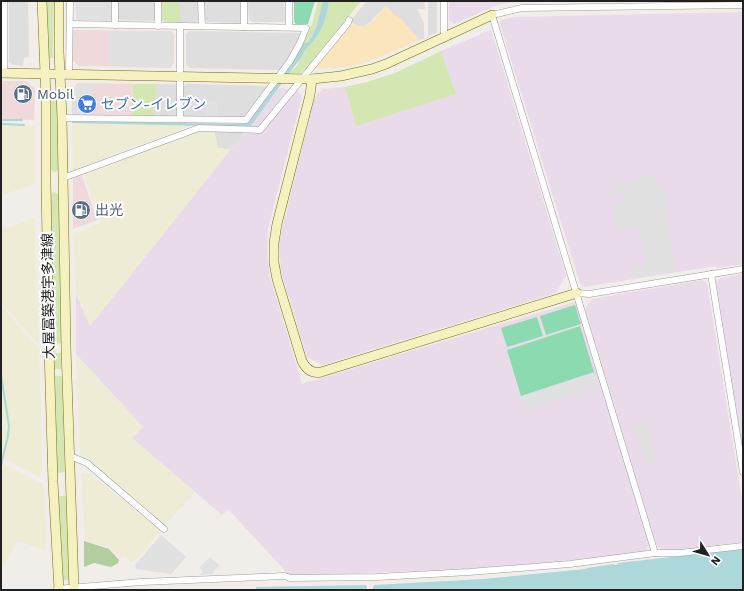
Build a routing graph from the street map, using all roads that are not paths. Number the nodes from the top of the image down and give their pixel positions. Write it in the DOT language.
graph roads {
  1 [pos="4,1"];
  2 [pos="42,1"];
  3 [pos="59,1"];
  4 [pos="70,1"];
  5 [pos="114,1"];
  6 [pos="158,1"];
  7 [pos="201,1"];
  8 [pos="244,1"];
  9 [pos="289,1"];
  10 [pos="444,1"];
  11 [pos="743,4"];
  12 [pos="492,15"];
  13 [pos="349,20"];
  14 [pos="70,24"];
  15 [pos="115,25"];
  16 [pos="158,26"];
  17 [pos="180,26"];
  18 [pos="202,26"];
  19 [pos="244,27"];
  20 [pos="289,28"];
  21 [pos="2,30"];
  22 [pos="444,38"];
  23 [pos="3,73"];
  24 [pos="45,74"];
  25 [pos="65,75"];
  26 [pos="181,76"];
  27 [pos="278,78"];
  28 [pos="302,78"];
  29 [pos="312,79"];
  30 [pos="62,118"];
  31 [pos="180,119"];
  32 [pos="63,178"];
  33 [pos="46,184"];
  34 [pos="743,269"];
  35 [pos="711,274"];
  36 [pos="577,293"];
  37 [pos="66,348"];
  38 [pos="49,349"];
  39 [pos="70,456"];
  40 [pos="743,472"];
  41 [pos="53,482"];
  42 [pos="71,484"];
  43 [pos="164,529"];
  44 [pos="743,546"];
  45 [pos="655,553"];
  46 [pos="57,589"];
  47 [pos="74,589"];
  1 -- 21 [label="street"];
  2 -- 24 [label="main road, 大屋冨築港宇多津線"];
  3 -- 25 [label="main road, 大屋冨築港宇多津線"];
  4 -- 14 [label="street"];
  5 -- 15 [label="street"];
  6 -- 16 [label="street"];
  7 -- 18 [label="street"];
  8 -- 19 [label="street"];
  9 -- 20 [label="street"];
  10 -- 22 [label="street"];
  11 -- 12 [label="street"];
  12 -- 22 [label="main road"];
  12 -- 36 [label="street"];
  13 -- 28 [label="street"];
  14 -- 15 [label="street"];
  14 -- 25 [label="street"];
  15 -- 16 [label="street"];
  16 -- 17 [label="street"];
  17 -- 18 [label="street"];
  17 -- 26 [label="street"];
  18 -- 19 [label="street"];
  19 -- 20 [label="street"];
  20 -- 27 [label="street"];
  21 -- 23 [label="street"];
  22 -- 29 [label="main road"];
  23 -- 24 [label="main road"];
  24 -- 25 [label="main road"];
  24 -- 33 [label="main road, 大屋冨築港宇多津線"];
  25 -- 26 [label="main road"];
  25 -- 30 [label="main road, 大屋冨築港宇多津線"];
  26 -- 27 [label="main road"];
  26 -- 31 [label="street"];
  27 -- 28 [label="main road"];
  27 -- 31 [label="street"];
  28 -- 29 [label="main road"];
  28 -- 32 [label="street"];
  29 -- 36 [label="main road"];
  30 -- 31 [label="street"];
  30 -- 32 [label="main road, 大屋冨築港宇多津線"];
  32 -- 33 [label="main road"];
  32 -- 37 [label="main road, 大屋冨築港宇多津線"];
  33 -- 38 [label="main road, 大屋冨築港宇多津線"];
  34 -- 35 [label="street"];
  35 -- 36 [label="street"];
  35 -- 40 [label="street"];
  36 -- 45 [label="street"];
  37 -- 38 [label="main road"];
  37 -- 39 [label="main road, 大屋冨築港宇多津線"];
  38 -- 41 [label="main road, 大屋冨築港宇多津線"];
  39 -- 42 [label="main road, 大屋冨築港宇多津線"];
  39 -- 43 [label="street"];
  41 -- 42 [label="main road"];
  41 -- 46 [label="main road, 大屋冨築港宇多津線"];
  42 -- 47 [label="main road, 大屋冨築港宇多津線"];
  44 -- 45 [label="street"];
  45 -- 47 [label="street"];
  46 -- 47 [label="street"];
}
